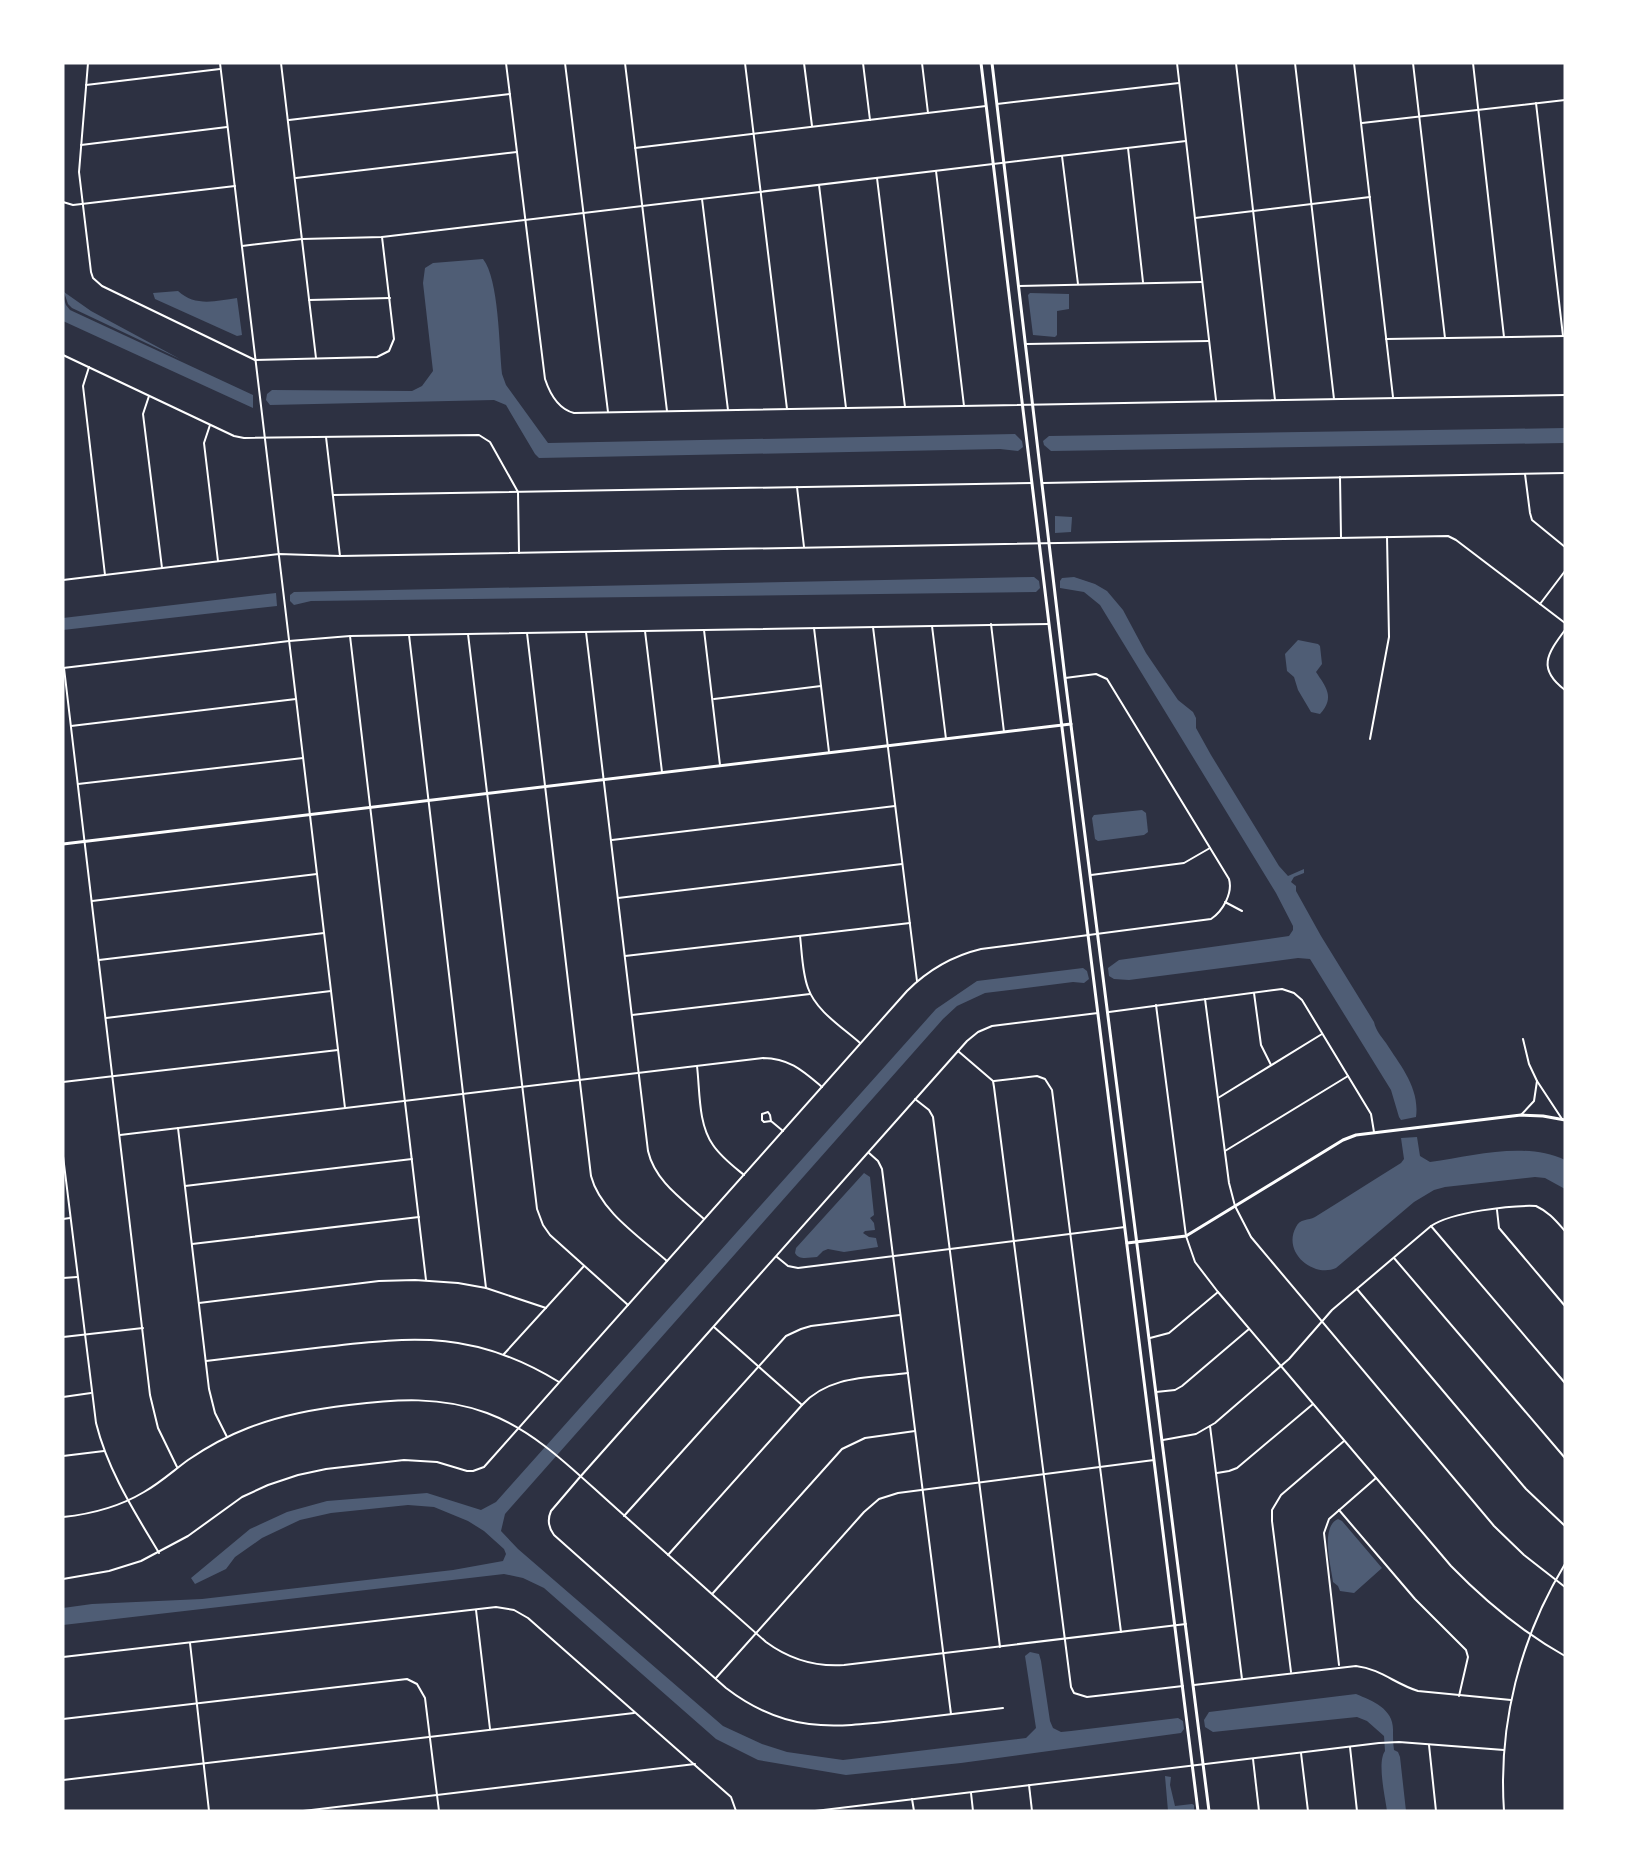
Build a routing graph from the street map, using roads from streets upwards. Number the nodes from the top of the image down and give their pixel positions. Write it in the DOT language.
graph roads {
  1 [pos="88,63"];
  2 [pos="220,63"];
  3 [pos="281,63"];
  4 [pos="506,63"];
  5 [pos="565,63"];
  6 [pos="625,63"];
  7 [pos="745,63"];
  8 [pos="804,63"];
  9 [pos="863,63"];
  10 [pos="922,63"];
  11 [pos="981,63"];
  12 [pos="992,63"];
  13 [pos="1177,63"];
  14 [pos="1236,63"];
  15 [pos="1295,63"];
  16 [pos="1354,63"];
  17 [pos="1413,63"];
  18 [pos="1473,63"];
  19 [pos="220,69"];
  20 [pos="1179,83"];
  21 [pos="86,85"];
  22 [pos="510,94"];
  23 [pos="1565,100"];
  24 [pos="1536,103"];
  25 [pos="997,105"];
  26 [pos="986,106"];
  27 [pos="1478,110"];
  28 [pos="928,113"];
  29 [pos="1420,117"];
  30 [pos="288,120"];
  31 [pos="870,120"];
  32 [pos="1361,123"];
  33 [pos="812,127"];
  34 [pos="227,128"];
  35 [pos="753,134"];
  36 [pos="1186,141"];
  37 [pos="81,145"];
  38 [pos="635,148"];
  39 [pos="1128,148"];
  40 [pos="517,152"];
  41 [pos="1062,156"];
  42 [pos="1004,163"];
  43 [pos="993,164"];
  44 [pos="936,171"];
  45 [pos="295,178"];
  46 [pos="877,178"];
  47 [pos="819,185"];
  48 [pos="235,186"];
  49 [pos="760,192"];
  50 [pos="1370,197"];
  51 [pos="702,199"];
  52 [pos="63,202"];
  53 [pos="82,204"];
  54 [pos="1311,204"];
  55 [pos="642,206"];
  56 [pos="1253,211"];
  57 [pos="584,213"];
  58 [pos="1195,218"];
  59 [pos="525,220"];
  60 [pos="382,237"];
  61 [pos="302,239"];
  62 [pos="242,246"];
  63 [pos="1202,282"];
  64 [pos="1143,283"];
  65 [pos="1078,284"];
  66 [pos="1018,286"];
  67 [pos="390,298"];
  68 [pos="309,300"];
  69 [pos="1564,336"];
  70 [pos="1504,337"];
  71 [pos="1445,338"];
  72 [pos="1386,339"];
  73 [pos="1209,340"];
  74 [pos="1025,344"];
  75 [pos="63,355"];
  76 [pos="316,358"];
  77 [pos="255,360"];
  78 [pos="89,367"];
  79 [pos="1565,395"];
  80 [pos="149,396"];
  81 [pos="1393,398"];
  82 [pos="1334,399"];
  83 [pos="1275,400"];
  84 [pos="1216,401"];
  85 [pos="1032,404"];
  86 [pos="1023,405"];
  87 [pos="964,406"];
  88 [pos="905,407"];
  89 [pos="846,408"];
  90 [pos="787,409"];
  91 [pos="728,410"];
  92 [pos="667,411"];
  93 [pos="608,412"];
  94 [pos="210,425"];
  95 [pos="326,437"];
  96 [pos="265,438"];
  97 [pos="1565,473"];
  98 [pos="1525,474"];
  99 [pos="1340,477"];
  100 [pos="1032,483"];
  101 [pos="1042,483"];
  102 [pos="797,487"];
  103 [pos="518,492"];
  104 [pos="333,495"];
  105 [pos="1387,537"];
  106 [pos="1341,538"];
  107 [pos="1039,543"];
  108 [pos="1049,543"];
  109 [pos="1565,546"];
  110 [pos="804,548"];
  111 [pos="519,553"];
  112 [pos="279,554"];
  113 [pos="340,556"];
  114 [pos="218,562"];
  115 [pos="162,568"];
  116 [pos="1565,571"];
  117 [pos="105,575"];
  118 [pos="63,580"];
  119 [pos="1540,604"];
  120 [pos="1565,623"];
  121 [pos="991,624"];
  122 [pos="1049,624"];
  123 [pos="932,626"];
  124 [pos="873,627"];
  125 [pos="814,628"];
  126 [pos="704,630"];
  127 [pos="1565,630"];
  128 [pos="645,631"];
  129 [pos="586,632"];
  130 [pos="527,633"];
  131 [pos="468,634"];
  132 [pos="409,635"];
  133 [pos="350,636"];
  134 [pos="289,641"];
  135 [pos="64,668"];
  136 [pos="1065,678"];
  137 [pos="821,686"];
  138 [pos="1565,690"];
  139 [pos="296,699"];
  140 [pos="712,699"];
  141 [pos="1071,724"];
  142 [pos="1061,725"];
  143 [pos="71,726"];
  144 [pos="1004,732"];
  145 [pos="946,739"];
  146 [pos="1370,739"];
  147 [pos="887,746"];
  148 [pos="829,752"];
  149 [pos="303,758"];
  150 [pos="720,765"];
  151 [pos="662,772"];
  152 [pos="604,779"];
  153 [pos="78,784"];
  154 [pos="545,786"];
  155 [pos="487,793"];
  156 [pos="429,800"];
  157 [pos="895,806"];
  158 [pos="370,807"];
  159 [pos="310,814"];
  160 [pos="611,840"];
  161 [pos="85,841"];
  162 [pos="63,843"];
  163 [pos="1210,848"];
  164 [pos="902,864"];
  165 [pos="317,874"];
  166 [pos="1091,875"];
  167 [pos="618,898"];
  168 [pos="92,901"];
  169 [pos="1225,902"];
  170 [pos="1242,910"];
  171 [pos="910,922"];
  172 [pos="324,933"];
  173 [pos="1099,934"];
  174 [pos="1089,935"];
  175 [pos="800,936"];
  176 [pos="625,956"];
  177 [pos="99,960"];
  178 [pos="917,981"];
  179 [pos="331,991"];
  180 [pos="810,993"];
  181 [pos="1254,993"];
  182 [pos="1205,999"];
  183 [pos="1156,1005"];
  184 [pos="1098,1012"];
  185 [pos="1109,1012"];
  186 [pos="632,1015"];
  187 [pos="106,1018"];
  188 [pos="1322,1034"];
  189 [pos="1523,1039"];
  190 [pos="861,1044"];
  191 [pos="338,1050"];
  192 [pos="958,1051"];
  193 [pos="1271,1065"];
  194 [pos="697,1066"];
  195 [pos="638,1073"];
  196 [pos="113,1076"];
  197 [pos="1348,1076"];
  198 [pos="580,1080"];
  199 [pos="993,1081"];
  200 [pos="1538,1081"];
  201 [pos="63,1082"];
  202 [pos="522,1087"];
  203 [pos="822,1088"];
  204 [pos="463,1094"];
  205 [pos="1218,1098"];
  206 [pos="915,1099"];
  207 [pos="405,1101"];
  208 [pos="345,1108"];
  209 [pos="1521,1115"];
  210 [pos="1563,1119"];
  211 [pos="771,1121"];
  212 [pos="178,1128"];
  213 [pos="783,1131"];
  214 [pos="1374,1132"];
  215 [pos="120,1134"];
  216 [pos="1224,1151"];
  217 [pos="868,1153"];
  218 [pos="63,1159"];
  219 [pos="412,1159"];
  220 [pos="744,1175"];
  221 [pos="185,1186"];
  222 [pos="1235,1206"];
  223 [pos="1497,1210"];
  224 [pos="419,1217"];
  225 [pos="70,1218"];
  226 [pos="63,1219"];
  227 [pos="704,1219"];
  228 [pos="1431,1226"];
  229 [pos="1125,1227"];
  230 [pos="1565,1231"];
  231 [pos="1070,1234"];
  232 [pos="1186,1236"];
  233 [pos="1014,1241"];
  234 [pos="1138,1242"];
  235 [pos="1127,1243"];
  236 [pos="192,1244"];
  237 [pos="950,1249"];
  238 [pos="776,1256"];
  239 [pos="893,1256"];
  240 [pos="1394,1258"];
  241 [pos="667,1261"];
  242 [pos="584,1266"];
  243 [pos="77,1277"];
  244 [pos="63,1278"];
  245 [pos="426,1280"];
  246 [pos="486,1288"];
  247 [pos="1357,1289"];
  248 [pos="1218,1292"];
  249 [pos="199,1303"];
  250 [pos="628,1305"];
  251 [pos="1565,1306"];
  252 [pos="546,1308"];
  253 [pos="900,1315"];
  254 [pos="1320,1322"];
  255 [pos="714,1327"];
  256 [pos="142,1328"];
  257 [pos="1249,1329"];
  258 [pos="84,1335"];
  259 [pos="63,1337"];
  260 [pos="1150,1338"];
  261 [pos="504,1354"];
  262 [pos="206,1361"];
  263 [pos="758,1366"];
  264 [pos="1281,1366"];
  265 [pos="908,1373"];
  266 [pos="560,1382"];
  267 [pos="1565,1383"];
  268 [pos="1156,1392"];
  269 [pos="91,1393"];
  270 [pos="63,1397"];
  271 [pos="1313,1404"];
  272 [pos="802,1405"];
  273 [pos="1210,1426"];
  274 [pos="518,1428"];
  275 [pos="915,1431"];
  276 [pos="227,1437"];
  277 [pos="1163,1440"];
  278 [pos="1344,1441"];
  279 [pos="104,1451"];
  280 [pos="63,1456"];
  281 [pos="1565,1458"];
  282 [pos="1154,1460"];
  283 [pos="1100,1467"];
  284 [pos="178,1468"];
  285 [pos="1043,1474"];
  286 [pos="1216,1474"];
  287 [pos="580,1477"];
  288 [pos="1376,1478"];
  289 [pos="980,1482"];
  290 [pos="922,1490"];
  291 [pos="128,1501"];
  292 [pos="1339,1510"];
  293 [pos="624,1516"];
  294 [pos="63,1517"];
  295 [pos="1565,1526"];
  296 [pos="159,1553"];
  297 [pos="668,1555"];
  298 [pos="1565,1564"];
  299 [pos="63,1579"];
  300 [pos="1555,1580"];
  301 [pos="1565,1587"];
  302 [pos="712,1594"];
  303 [pos="476,1610"];
  304 [pos="1186,1624"];
  305 [pos="1176,1626"];
  306 [pos="1121,1632"];
  307 [pos="756,1633"];
  308 [pos="1530,1634"];
  309 [pos="1065,1639"];
  310 [pos="190,1643"];
  311 [pos="1000,1647"];
  312 [pos="943,1653"];
  313 [pos="1565,1656"];
  314 [pos="63,1657"];
  315 [pos="1339,1666"];
  316 [pos="1291,1672"];
  317 [pos="716,1678"];
  318 [pos="1242,1679"];
  319 [pos="1194,1685"];
  320 [pos="1183,1686"];
  321 [pos="1460,1696"];
  322 [pos="1510,1700"];
  323 [pos="197,1703"];
  324 [pos="1003,1708"];
  325 [pos="634,1713"];
  326 [pos="951,1714"];
  327 [pos="63,1719"];
  328 [pos="490,1730"];
  329 [pos="430,1737"];
  330 [pos="1428,1744"];
  331 [pos="1350,1747"];
  332 [pos="1504,1750"];
  333 [pos="1301,1753"];
  334 [pos="1565,1756"];
  335 [pos="1253,1759"];
  336 [pos="204,1763"];
  337 [pos="695,1764"];
  338 [pos="1204,1764"];
  339 [pos="1193,1765"];
  340 [pos="63,1780"];
  341 [pos="1029,1785"];
  342 [pos="970,1792"];
  343 [pos="437,1796"];
  344 [pos="912,1799"];
  345 [pos="854,1806"];
  346 [pos="1565,1808"];
  347 [pos="209,1811"];
  348 [pos="303,1811"];
  349 [pos="439,1811"];
  350 [pos="736,1811"];
  351 [pos="815,1811"];
  352 [pos="855,1811"];
  353 [pos="914,1811"];
  354 [pos="973,1811"];
  355 [pos="1032,1811"];
  356 [pos="1198,1811"];
  357 [pos="1209,1811"];
  358 [pos="1259,1811"];
  359 [pos="1308,1811"];
  360 [pos="1357,1811"];
  361 [pos="1436,1811"];
  362 [pos="1504,1811"];
  1 -- 21 [label="street"];
  2 -- 19 [label="street"];
  3 -- 30 [label="street"];
  4 -- 22 [label="street"];
  5 -- 57 [label="street"];
  6 -- 38 [label="street"];
  7 -- 35 [label="street"];
  8 -- 33 [label="street"];
  9 -- 31 [label="street"];
  10 -- 28 [label="street"];
  11 -- 26 [label="street"];
  12 -- 25 [label="street"];
  13 -- 20 [label="street"];
  14 -- 56 [label="street"];
  15 -- 54 [label="street"];
  16 -- 32 [label="street"];
  17 -- 29 [label="street"];
  18 -- 27 [label="street"];
  19 -- 21 [label="street"];
  19 -- 34 [label="street"];
  20 -- 25 [label="street"];
  20 -- 36 [label="street"];
  21 -- 37 [label="street"];
  22 -- 30 [label="street"];
  22 -- 40 [label="street"];
  23 -- 24 [label="street"];
  24 -- 27 [label="street"];
  24 -- 69 [label="street"];
  25 -- 42 [label="street"];
  26 -- 28 [label="street"];
  26 -- 43 [label="street"];
  27 -- 29 [label="street"];
  27 -- 70 [label="street"];
  28 -- 31 [label="street"];
  29 -- 32 [label="street"];
  29 -- 71 [label="street"];
  30 -- 45 [label="street"];
  31 -- 33 [label="street"];
  32 -- 50 [label="street"];
  33 -- 35 [label="street"];
  34 -- 37 [label="street"];
  34 -- 48 [label="street"];
  35 -- 38 [label="street"];
  35 -- 49 [label="street"];
  36 -- 39 [label="street"];
  36 -- 58 [label="street"];
  37 -- 53 [label="street"];
  38 -- 55 [label="street"];
  39 -- 41 [label="street"];
  39 -- 64 [label="street"];
  40 -- 45 [label="street"];
  40 -- 59 [label="street"];
  41 -- 42 [label="street"];
  41 -- 65 [label="street"];
  42 -- 43 [label="street"];
  42 -- 66 [label="street"];
  43 -- 44 [label="street"];
  43 -- 86 [label="street"];
  44 -- 46 [label="street"];
  44 -- 87 [label="street"];
  45 -- 61 [label="street"];
  46 -- 47 [label="street"];
  46 -- 88 [label="street"];
  47 -- 49 [label="street"];
  47 -- 89 [label="street"];
  48 -- 53 [label="street"];
  48 -- 62 [label="street"];
  49 -- 51 [label="street"];
  49 -- 90 [label="street"];
  50 -- 54 [label="street"];
  50 -- 72 [label="street"];
  51 -- 55 [label="street"];
  51 -- 91 [label="street"];
  52 -- 53 [label="street"];
  53 -- 77 [label="street"];
  54 -- 56 [label="street"];
  54 -- 82 [label="street"];
  55 -- 57 [label="street"];
  55 -- 92 [label="street"];
  56 -- 58 [label="street"];
  56 -- 83 [label="street"];
  57 -- 59 [label="street"];
  57 -- 93 [label="street"];
  58 -- 63 [label="street"];
  59 -- 60 [label="street"];
  59 -- 93 [label="street"];
  60 -- 61 [label="street"];
  60 -- 67 [label="street"];
  61 -- 62 [label="street"];
  61 -- 68 [label="street"];
  62 -- 77 [label="street"];
  63 -- 64 [label="street"];
  63 -- 73 [label="street"];
  64 -- 65 [label="street"];
  65 -- 66 [label="street"];
  66 -- 74 [label="street"];
  67 -- 68 [label="street"];
  67 -- 76 [label="street"];
  68 -- 76 [label="street"];
  69 -- 70 [label="street"];
  70 -- 71 [label="street"];
  71 -- 72 [label="street"];
  72 -- 81 [label="street"];
  73 -- 74 [label="street"];
  73 -- 84 [label="street"];
  74 -- 85 [label="street"];
  75 -- 78 [label="street"];
  76 -- 77 [label="street"];
  77 -- 96 [label="street"];
  78 -- 80 [label="street"];
  78 -- 117 [label="street"];
  79 -- 81 [label="street"];
  80 -- 94 [label="street"];
  80 -- 115 [label="street"];
  81 -- 82 [label="street"];
  82 -- 83 [label="street"];
  83 -- 84 [label="street"];
  84 -- 85 [label="street"];
  85 -- 86 [label="street"];
  85 -- 101 [label="street"];
  86 -- 87 [label="street"];
  86 -- 100 [label="street"];
  87 -- 88 [label="street"];
  88 -- 89 [label="street"];
  89 -- 90 [label="street"];
  90 -- 91 [label="street"];
  91 -- 92 [label="street"];
  92 -- 93 [label="street"];
  94 -- 96 [label="street"];
  94 -- 114 [label="street"];
  95 -- 96 [label="street"];
  95 -- 103 [label="street"];
  95 -- 104 [label="street"];
  96 -- 112 [label="street"];
  97 -- 98 [label="street"];
  98 -- 99 [label="street"];
  98 -- 109 [label="street"];
  99 -- 101 [label="street"];
  99 -- 106 [label="street"];
  100 -- 102 [label="street"];
  100 -- 107 [label="street"];
  101 -- 108 [label="street"];
  102 -- 103 [label="street"];
  102 -- 110 [label="street"];
  103 -- 104 [label="street"];
  103 -- 111 [label="street"];
  104 -- 113 [label="street"];
  105 -- 106 [label="street"];
  105 -- 119 [label="street"];
  105 -- 146 [label="street"];
  106 -- 108 [label="street"];
  107 -- 108 [label="street"];
  107 -- 110 [label="street"];
  107 -- 122 [label="street"];
  108 -- 136 [label="street"];
  110 -- 111 [label="street"];
  111 -- 113 [label="street"];
  112 -- 113 [label="street"];
  112 -- 114 [label="street"];
  112 -- 134 [label="street"];
  114 -- 115 [label="street"];
  115 -- 117 [label="street"];
  116 -- 119 [label="street"];
  117 -- 118 [label="street"];
  119 -- 120 [label="street"];
  121 -- 122 [label="street"];
  121 -- 123 [label="street"];
  121 -- 144 [label="street"];
  122 -- 142 [label="street"];
  123 -- 124 [label="street"];
  123 -- 145 [label="street"];
  124 -- 125 [label="street"];
  124 -- 147 [label="street"];
  125 -- 126 [label="street"];
  125 -- 137 [label="street"];
  126 -- 128 [label="street"];
  126 -- 140 [label="street"];
  127 -- 138 [label="street"];
  128 -- 129 [label="street"];
  128 -- 151 [label="street"];
  129 -- 130 [label="street"];
  129 -- 152 [label="street"];
  130 -- 131 [label="street"];
  130 -- 154 [label="street"];
  131 -- 132 [label="street"];
  131 -- 155 [label="street"];
  132 -- 133 [label="street"];
  132 -- 156 [label="street"];
  133 -- 134 [label="street"];
  133 -- 158 [label="street"];
  134 -- 135 [label="street"];
  134 -- 139 [label="street"];
  135 -- 143 [label="street"];
  136 -- 141 [label="street"];
  136 -- 163 [label="street"];
  137 -- 140 [label="street"];
  137 -- 148 [label="street"];
  139 -- 143 [label="street"];
  139 -- 149 [label="street"];
  140 -- 150 [label="street"];
  141 -- 142 [label="street"];
  141 -- 166 [label="street"];
  142 -- 144 [label="street"];
  142 -- 174 [label="street"];
  143 -- 153 [label="street"];
  144 -- 145 [label="street"];
  145 -- 147 [label="street"];
  147 -- 148 [label="street"];
  147 -- 157 [label="street"];
  148 -- 150 [label="street"];
  149 -- 153 [label="street"];
  149 -- 159 [label="street"];
  150 -- 151 [label="street"];
  151 -- 152 [label="street"];
  152 -- 154 [label="street"];
  152 -- 160 [label="street"];
  153 -- 161 [label="street"];
  154 -- 155 [label="street"];
  154 -- 198 [label="street"];
  155 -- 156 [label="street"];
  155 -- 202 [label="street"];
  156 -- 158 [label="street"];
  156 -- 204 [label="street"];
  157 -- 160 [label="street"];
  157 -- 164 [label="street"];
  158 -- 159 [label="street"];
  158 -- 207 [label="street"];
  159 -- 161 [label="street"];
  159 -- 165 [label="street"];
  160 -- 167 [label="street"];
  161 -- 162 [label="street"];
  161 -- 168 [label="street"];
  163 -- 166 [label="street"];
  163 -- 169 [label="street"];
  164 -- 167 [label="street"];
  164 -- 171 [label="street"];
  165 -- 168 [label="street"];
  165 -- 172 [label="street"];
  166 -- 173 [label="street"];
  167 -- 176 [label="street"];
  168 -- 177 [label="street"];
  169 -- 170 [label="street"];
  169 -- 173 [label="street"];
  171 -- 175 [label="street"];
  171 -- 178 [label="street"];
  172 -- 177 [label="street"];
  172 -- 179 [label="street"];
  173 -- 174 [label="street"];
  173 -- 185 [label="street"];
  174 -- 178 [label="street"];
  174 -- 184 [label="street"];
  175 -- 176 [label="street"];
  175 -- 180 [label="street"];
  176 -- 186 [label="street"];
  177 -- 187 [label="street"];
  178 -- 190 [label="street"];
  179 -- 187 [label="street"];
  179 -- 191 [label="street"];
  180 -- 186 [label="street"];
  180 -- 190 [label="street"];
  181 -- 182 [label="street"];
  181 -- 188 [label="street"];
  181 -- 193 [label="street"];
  182 -- 183 [label="street"];
  182 -- 205 [label="street"];
  183 -- 185 [label="street"];
  183 -- 232 [label="street"];
  184 -- 192 [label="street"];
  184 -- 229 [label="street"];
  185 -- 234 [label="street"];
  186 -- 195 [label="street"];
  187 -- 196 [label="street"];
  188 -- 193 [label="street"];
  188 -- 197 [label="street"];
  189 -- 200 [label="street"];
  190 -- 203 [label="street"];
  191 -- 196 [label="street"];
  191 -- 208 [label="street"];
  192 -- 199 [label="street"];
  192 -- 206 [label="street"];
  193 -- 205 [label="street"];
  194 -- 195 [label="street"];
  194 -- 203 [label="street"];
  194 -- 220 [label="street"];
  195 -- 198 [label="street"];
  195 -- 227 [label="street"];
  196 -- 201 [label="street"];
  196 -- 215 [label="street"];
  197 -- 214 [label="street"];
  197 -- 216 [label="street"];
  198 -- 202 [label="street"];
  198 -- 241 [label="street"];
  199 -- 231 [label="street"];
  199 -- 233 [label="street"];
  200 -- 209 [label="street"];
  200 -- 210 [label="street"];
  202 -- 204 [label="street"];
  202 -- 242 [label="street"];
  203 -- 213 [label="street"];
  204 -- 207 [label="street"];
  204 -- 246 [label="street"];
  205 -- 216 [label="street"];
  206 -- 217 [label="street"];
  206 -- 237 [label="street"];
  207 -- 208 [label="street"];
  207 -- 219 [label="street"];
  208 -- 212 [label="street"];
  209 -- 210 [label="street"];
  209 -- 214 [label="street"];
  211 -- 213 [label="street"];
  212 -- 215 [label="street"];
  212 -- 221 [label="street"];
  213 -- 220 [label="street"];
  214 -- 222 [label="street"];
  215 -- 256 [label="street"];
  216 -- 222 [label="street"];
  217 -- 238 [label="street"];
  217 -- 239 [label="street"];
  218 -- 225 [label="street"];
  219 -- 221 [label="street"];
  219 -- 224 [label="street"];
  220 -- 227 [label="street"];
  221 -- 236 [label="street"];
  222 -- 232 [label="street"];
  222 -- 254 [label="street"];
  223 -- 228 [label="street"];
  223 -- 230 [label="street"];
  223 -- 251 [label="street"];
  224 -- 236 [label="street"];
  224 -- 245 [label="street"];
  225 -- 226 [label="street"];
  225 -- 243 [label="street"];
  227 -- 241 [label="street"];
  228 -- 240 [label="street"];
  228 -- 267 [label="street"];
  229 -- 231 [label="street"];
  229 -- 235 [label="street"];
  231 -- 233 [label="street"];
  231 -- 283 [label="street"];
  232 -- 234 [label="street"];
  232 -- 248 [label="street"];
  233 -- 237 [label="street"];
  233 -- 285 [label="street"];
  234 -- 235 [label="street"];
  234 -- 260 [label="street"];
  235 -- 282 [label="street"];
  236 -- 249 [label="street"];
  237 -- 239 [label="street"];
  237 -- 289 [label="street"];
  238 -- 239 [label="street"];
  238 -- 255 [label="street"];
  239 -- 253 [label="street"];
  240 -- 247 [label="street"];
  240 -- 281 [label="street"];
  241 -- 250 [label="street"];
  242 -- 250 [label="street"];
  242 -- 252 [label="street"];
  243 -- 244 [label="street"];
  243 -- 258 [label="street"];
  245 -- 246 [label="street"];
  245 -- 249 [label="street"];
  246 -- 252 [label="street"];
  247 -- 254 [label="street"];
  247 -- 295 [label="street"];
  248 -- 257 [label="street"];
  248 -- 260 [label="street"];
  249 -- 262 [label="street"];
  250 -- 266 [label="street"];
  252 -- 261 [label="street"];
  253 -- 263 [label="street"];
  253 -- 265 [label="street"];
  254 -- 264 [label="street"];
  254 -- 300 [label="street"];
  255 -- 263 [label="street"];
  255 -- 287 [label="street"];
  256 -- 258 [label="street"];
  256 -- 284 [label="street"];
  257 -- 264 [label="street"];
  257 -- 268 [label="street"];
  258 -- 259 [label="street"];
  258 -- 269 [label="street"];
  260 -- 268 [label="street"];
  261 -- 262 [label="street"];
  261 -- 266 [label="street"];
  262 -- 276 [label="street"];
  263 -- 272 [label="street"];
  263 -- 293 [label="street"];
  264 -- 271 [label="street"];
  264 -- 273 [label="street"];
  265 -- 272 [label="street"];
  265 -- 275 [label="street"];
  266 -- 274 [label="street"];
  268 -- 277 [label="street"];
  269 -- 270 [label="street"];
  269 -- 279 [label="street"];
  271 -- 278 [label="street"];
  271 -- 286 [label="street"];
  272 -- 297 [label="street"];
  273 -- 277 [label="street"];
  273 -- 286 [label="street"];
  274 -- 276 [label="street"];
  274 -- 287 [label="street"];
  274 -- 296 [label="street"];
  275 -- 290 [label="street"];
  275 -- 302 [label="street"];
  276 -- 284 [label="street"];
  277 -- 304 [label="street"];
  278 -- 288 [label="street"];
  278 -- 316 [label="street"];
  279 -- 280 [label="street"];
  279 -- 291 [label="street"];
  282 -- 283 [label="street"];
  282 -- 305 [label="street"];
  283 -- 285 [label="street"];
  283 -- 306 [label="street"];
  284 -- 291 [label="street"];
  285 -- 289 [label="street"];
  285 -- 309 [label="street"];
  286 -- 318 [label="street"];
  287 -- 293 [label="street"];
  287 -- 317 [label="street"];
  288 -- 292 [label="street"];
  288 -- 308 [label="street"];
  289 -- 290 [label="street"];
  289 -- 311 [label="street"];
  290 -- 307 [label="street"];
  290 -- 312 [label="street"];
  291 -- 294 [label="street"];
  291 -- 296 [label="street"];
  292 -- 315 [label="street"];
  292 -- 321 [label="street"];
  293 -- 297 [label="street"];
  296 -- 299 [label="street"];
  297 -- 302 [label="street"];
  298 -- 300 [label="street"];
  300 -- 301 [label="street"];
  300 -- 308 [label="street"];
  302 -- 307 [label="street"];
  303 -- 310 [label="street"];
  303 -- 325 [label="street"];
  303 -- 328 [label="street"];
  304 -- 305 [label="street"];
  304 -- 319 [label="street"];
  305 -- 306 [label="street"];
  305 -- 320 [label="street"];
  306 -- 309 [label="street"];
  307 -- 312 [label="street"];
  307 -- 317 [label="street"];
  308 -- 313 [label="street"];
  308 -- 322 [label="street"];
  309 -- 311 [label="street"];
  309 -- 320 [label="street"];
  310 -- 314 [label="street"];
  310 -- 323 [label="street"];
  311 -- 312 [label="street"];
  312 -- 326 [label="street"];
  315 -- 316 [label="street"];
  315 -- 321 [label="street"];
  316 -- 318 [label="street"];
  317 -- 326 [label="street"];
  318 -- 319 [label="street"];
  319 -- 338 [label="street"];
  320 -- 339 [label="street"];
  321 -- 322 [label="street"];
  322 -- 332 [label="street"];
  323 -- 327 [label="street"];
  323 -- 329 [label="street"];
  323 -- 336 [label="street"];
  324 -- 326 [label="street"];
  325 -- 328 [label="street"];
  325 -- 337 [label="street"];
  328 -- 329 [label="street"];
  329 -- 336 [label="street"];
  329 -- 343 [label="street"];
  330 -- 331 [label="street"];
  330 -- 332 [label="street"];
  330 -- 361 [label="street"];
  331 -- 333 [label="street"];
  331 -- 360 [label="street"];
  332 -- 362 [label="street"];
  333 -- 335 [label="street"];
  333 -- 359 [label="street"];
  334 -- 346 [label="street"];
  335 -- 338 [label="street"];
  335 -- 358 [label="street"];
  336 -- 340 [label="street"];
  336 -- 347 [label="street"];
  337 -- 343 [label="street"];
  337 -- 350 [label="street"];
  338 -- 339 [label="street"];
  338 -- 357 [label="street"];
  339 -- 341 [label="street"];
  339 -- 356 [label="street"];
  341 -- 342 [label="street"];
  341 -- 355 [label="street"];
  342 -- 344 [label="street"];
  342 -- 354 [label="street"];
  343 -- 348 [label="street"];
  343 -- 349 [label="street"];
  344 -- 345 [label="street"];
  344 -- 353 [label="street"];
  345 -- 351 [label="street"];
  345 -- 352 [label="street"];
}
